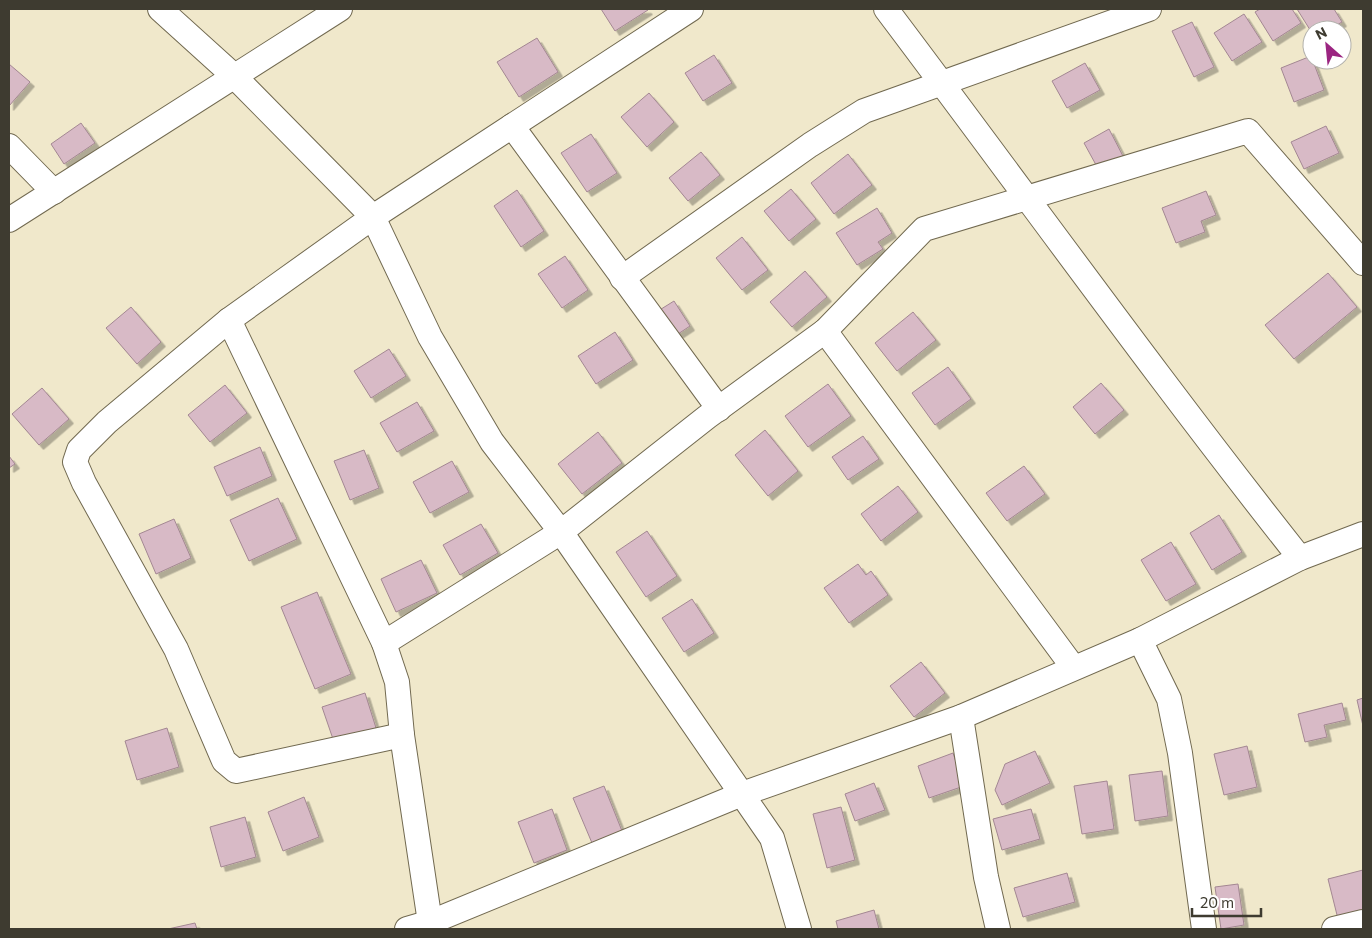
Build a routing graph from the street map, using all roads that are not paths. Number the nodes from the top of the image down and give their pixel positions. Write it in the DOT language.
graph roads {
  1 [pos="160,9"];
  2 [pos="340,9"];
  3 [pos="690,9"];
  4 [pos="886,9"];
  5 [pos="1149,9"];
  6 [pos="234,76"];
  7 [pos="941,83"];
  8 [pos="512,126"];
  9 [pos="9,146"];
  10 [pos="54,192"];
  11 [pos="1028,197"];
  12 [pos="373,217"];
  13 [pos="9,220"];
  14 [pos="1363,263"];
  15 [pos="622,278"];
  16 [pos="229,320"];
  17 [pos="825,330"];
  18 [pos="719,408"];
  19 [pos="561,532"];
  20 [pos="1363,534"];
  21 [pos="1300,558"];
  22 [pos="1140,640"];
  23 [pos="384,643"];
  24 [pos="1073,667"];
  25 [pos="961,717"];
  26 [pos="402,736"];
  27 [pos="742,794"];
  28 [pos="1363,922"];
  29 [pos="431,926"];
  30 [pos="407,929"];
  31 [pos="799,929"];
  32 [pos="998,929"];
  33 [pos="1204,929"];
  34 [pos="1334,929"];
  1 -- 6 [label="street"];
  2 -- 6 [label="street"];
  3 -- 8 [label="street"];
  4 -- 7 [label="street"];
  5 -- 7 [label="street"];
  6 -- 10 [label="street"];
  6 -- 12 [label="street"];
  7 -- 11 [label="street"];
  7 -- 15 [label="street"];
  8 -- 12 [label="street"];
  8 -- 15 [label="street"];
  9 -- 10 [label="street"];
  10 -- 13 [label="street"];
  11 -- 14 [label="street"];
  11 -- 17 [label="street"];
  11 -- 21 [label="street"];
  12 -- 16 [label="street"];
  12 -- 19 [label="street"];
  15 -- 18 [label="street"];
  16 -- 23 [label="street"];
  16 -- 26 [label="street"];
  17 -- 18 [label="street"];
  17 -- 24 [label="street"];
  18 -- 19 [label="street"];
  19 -- 23 [label="street"];
  19 -- 27 [label="street"];
  20 -- 21 [label="street"];
  21 -- 22 [label="street"];
  22 -- 24 [label="street"];
  22 -- 33 [label="street"];
  23 -- 26 [label="street"];
  24 -- 25 [label="street"];
  25 -- 27 [label="street"];
  25 -- 32 [label="street"];
  26 -- 29 [label="street"];
  27 -- 29 [label="street"];
  27 -- 31 [label="street"];
  28 -- 34 [label="street"];
  29 -- 30 [label="street"];
}
